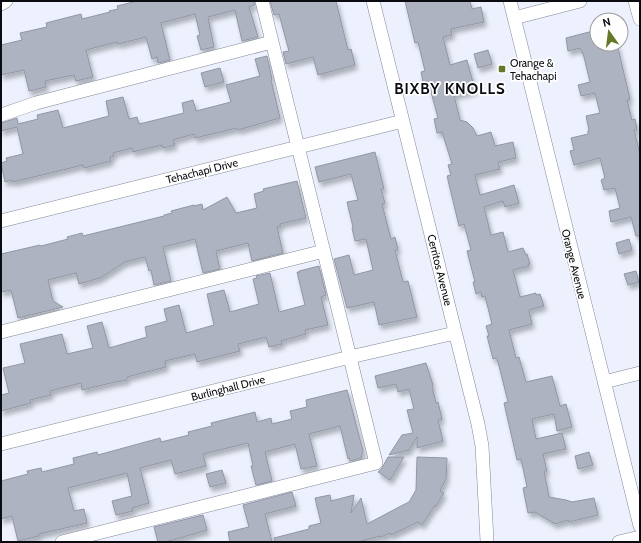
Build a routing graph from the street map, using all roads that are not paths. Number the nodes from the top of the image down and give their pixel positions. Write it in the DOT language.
graph roads {
  1 [pos="6,1"];
  2 [pos="262,1"];
  3 [pos="373,1"];
  4 [pos="510,1"];
  5 [pos="580,1"];
  6 [pos="635,1"];
  7 [pos="1,4"];
  8 [pos="514,18"];
  9 [pos="640,19"];
  10 [pos="272,42"];
  11 [pos="1,115"];
  12 [pos="403,121"];
  13 [pos="298,148"];
  14 [pos="1,221"];
  15 [pos="324,251"];
  16 [pos="1,332"];
  17 [pos="455,333"];
  18 [pos="350,357"];
  19 [pos="640,372"];
  20 [pos="604,382"];
  21 [pos="1,444"];
  22 [pos="635,486"];
  23 [pos="640,526"];
  24 [pos="640,537"];
  25 [pos="62,542"];
  26 [pos="487,542"];
  27 [pos="619,542"];
  1 -- 7 [label="street"];
  2 -- 10 [label="street"];
  3 -- 12 [label="street, Cerritos Avenue"];
  4 -- 8 [label="street, Orange Avenue"];
  5 -- 8 [label="street"];
  6 -- 9 [label="street"];
  8 -- 20 [label="street, Orange Avenue"];
  10 -- 11 [label="street"];
  10 -- 13 [label="street"];
  12 -- 13 [label="street, Tehachapi Drive"];
  12 -- 17 [label="street, Cerritos Avenue"];
  13 -- 14 [label="street, Tehachapi Drive"];
  13 -- 15 [label="street"];
  15 -- 16 [label="street"];
  15 -- 18 [label="street"];
  17 -- 18 [label="street, Burlinghall Drive"];
  17 -- 26 [label="street, Cerritos Avenue"];
  18 -- 21 [label="street, Burlinghall Drive"];
  18 -- 25 [label="street"];
  19 -- 20 [label="street"];
  20 -- 22 [label="street, Orange Avenue"];
  22 -- 23 [label="street, Orange Avenue"];
  24 -- 27 [label="street"];
}
